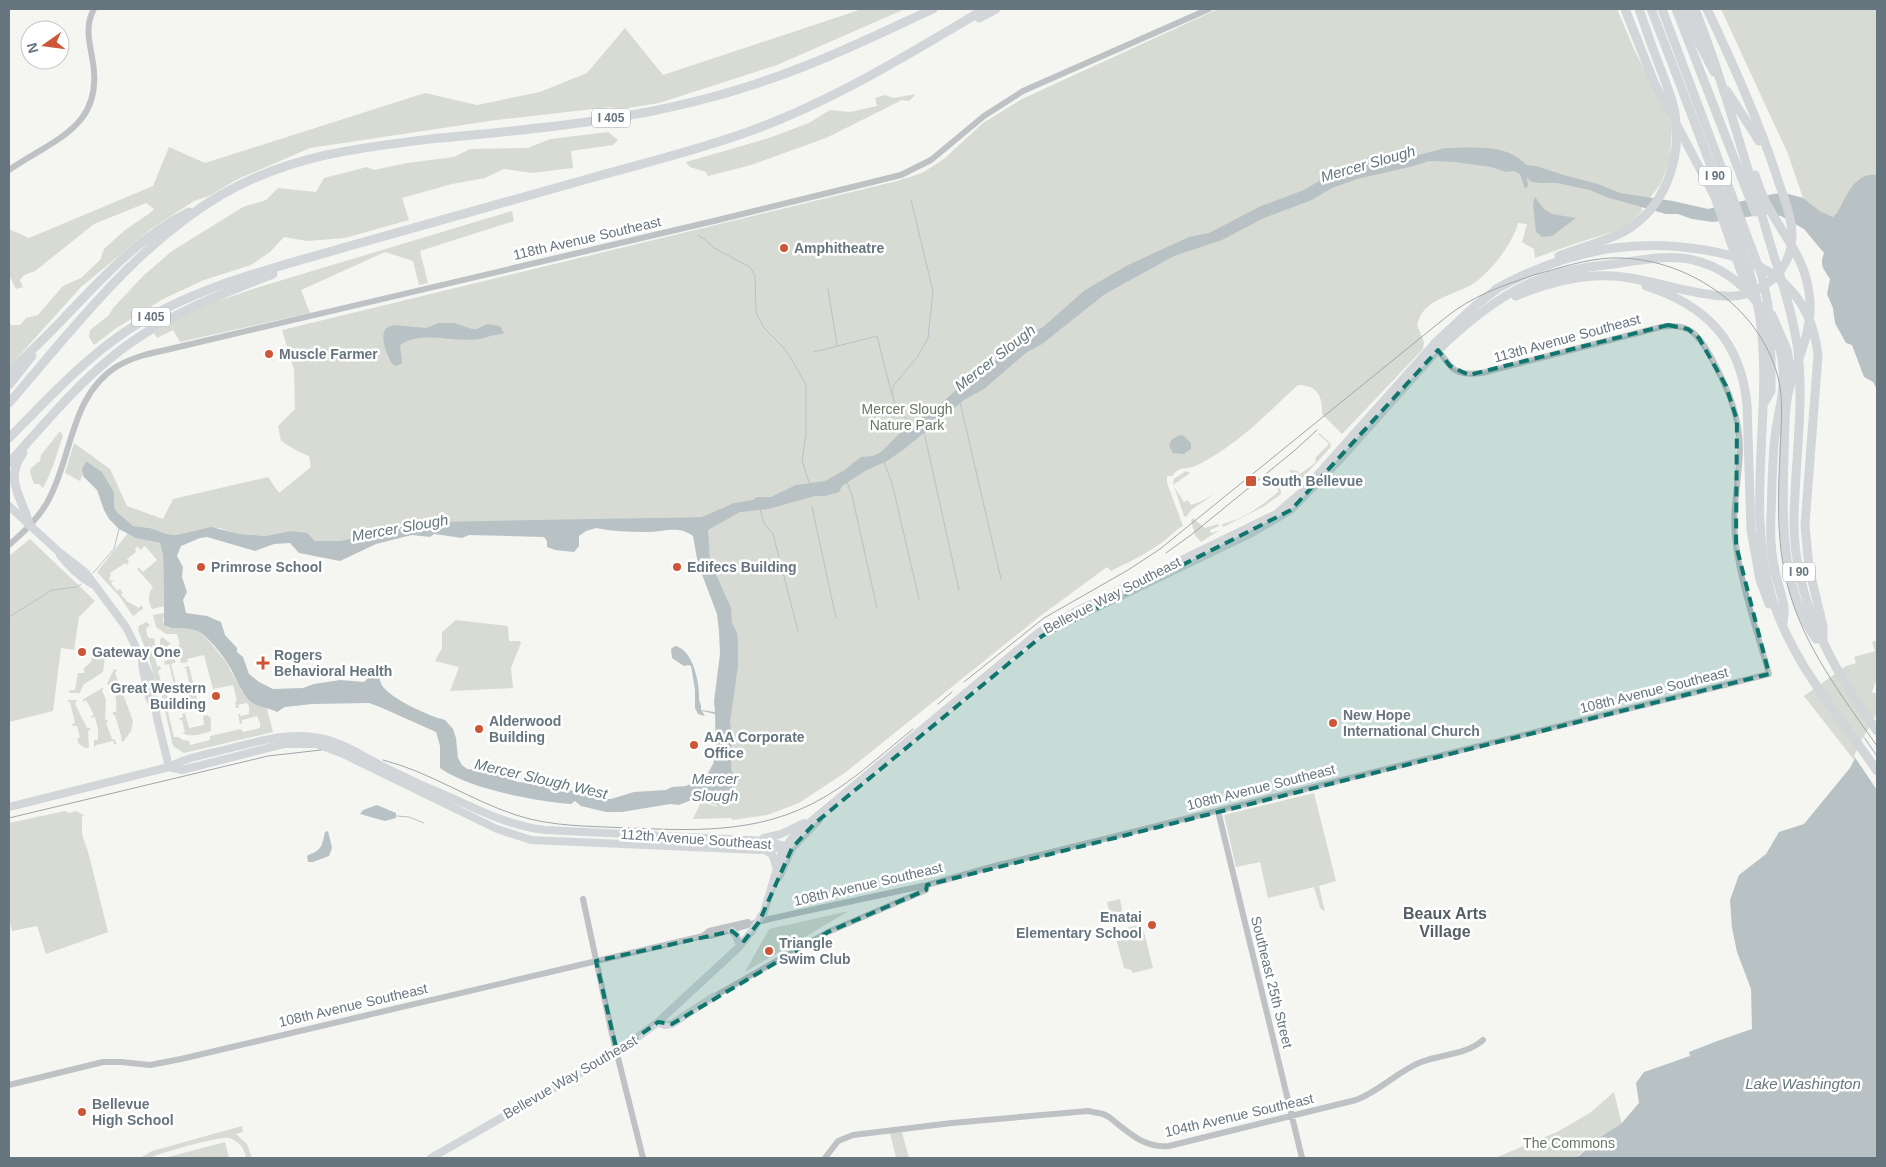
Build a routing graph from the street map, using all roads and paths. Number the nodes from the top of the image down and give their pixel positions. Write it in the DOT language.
graph roads {
  1 [pos="94,9"];
  2 [pos="933,9"];
  3 [pos="985,9"];
  4 [pos="996,9"];
  5 [pos="1209,9"];
  6 [pos="1625,9"];
  7 [pos="1634,9"];
  8 [pos="1639,9"];
  9 [pos="1651,9"];
  10 [pos="1662,9"];
  11 [pos="1676,9"];
  12 [pos="1685,9"];
  13 [pos="1695,9"];
  14 [pos="1707,9"];
  15 [pos="1652,47"];
  16 [pos="910,53"];
  17 [pos="1733,121"];
  18 [pos="9,170"];
  19 [pos="212,201"];
  20 [pos="1787,208"];
  21 [pos="327,253"];
  22 [pos="1568,259"];
  23 [pos="1779,276"];
  24 [pos="1496,290"];
  25 [pos="1528,291"];
  26 [pos="1484,312"];
  27 [pos="63,319"];
  28 [pos="1436,347"];
  29 [pos="1761,347"];
  30 [pos="9,372"];
  31 [pos="9,385"];
  32 [pos="9,403"];
  33 [pos="1763,406"];
  34 [pos="39,431"];
  35 [pos="9,438"];
  36 [pos="1347,447"];
  37 [pos="9,463"];
  38 [pos="1796,471"];
  39 [pos="9,506"];
  40 [pos="29,525"];
  41 [pos="9,545"];
  42 [pos="1198,552"];
  43 [pos="1185,565"];
  44 [pos="1782,625"];
  45 [pos="1821,639"];
  46 [pos="1769,674"];
  47 [pos="1877,731"];
  48 [pos="170,768"];
  49 [pos="1877,771"];
  50 [pos="9,807"];
  51 [pos="1218,811"];
  52 [pos="815,817"];
  53 [pos="752,840"];
  54 [pos="788,847"];
  55 [pos="764,850"];
  56 [pos="777,868"];
  57 [pos="927,885"];
  58 [pos="772,890"];
  59 [pos="583,899"];
  60 [pos="759,922"];
  61 [pos="732,931"];
  62 [pos="703,936"];
  63 [pos="740,945"];
  64 [pos="596,961"];
  65 [pos="713,997"];
  66 [pos="658,1022"];
  67 [pos="1483,1040"];
  68 [pos="617,1052"];
  69 [pos="9,1085"];
  70 [pos="1292,1116"];
  71 [pos="431,1158"];
  72 [pos="643,1158"];
  73 [pos="825,1158"];
  74 [pos="1302,1158"];
  1 -- 18 [label="street"];
  2 -- 19 [label="highway, I 405"];
  3 -- 16 [label="highway, I 405"];
  4 -- 16 [label="highway"];
  5 -- 40 [label="street, 118th Avenue Southeast"];
  6 -- 29 [label="highway"];
  7 -- 15 [label="highway"];
  8 -- 15 [label="highway"];
  9 -- 29 [label="highway, I 90"];
  10 -- 33 [label="highway"];
  11 -- 23 [label="highway, I 90"];
  12 -- 20 [label="highway"];
  13 -- 17 [label="highway"];
  14 -- 20 [label="highway"];
  15 -- 24 [label="highway"];
  16 -- 21 [label="highway, I 405"];
  17 -- 23 [label="highway"];
  17 -- 45 [label="highway"];
  19 -- 27 [label="highway"];
  19 -- 32 [label="highway, I 405"];
  20 -- 25 [label="highway"];
  21 -- 34 [label="highway"];
  21 -- 35 [label="highway, I 405"];
  22 -- 24 [label="highway"];
  22 -- 38 [label="highway"];
  22 -- 45 [label="highway"];
  23 -- 38 [label="highway, I 90"];
  24 -- 28 [label="highway"];
  25 -- 26 [label="highway"];
  25 -- 44 [label="highway"];
  26 -- 28 [label="highway"];
  26 -- 44 [label="highway"];
  27 -- 30 [label="highway"];
  27 -- 31 [label="highway"];
  28 -- 36 [label="main road, Bellevue Way Southeast"];
  28 -- 36 [label="main road, Bellevue Way Southeast"];
  28 -- 46 [label="street, 113th Avenue Southeast"];
  29 -- 33 [label="highway, I 90"];
  33 -- 44 [label="highway, I 90"];
  34 -- 37 [label="highway"];
  34 -- 40 [label="highway"];
  36 -- 42 [label="main road, Bellevue Way Southeast"];
  36 -- 43 [label="main road, Bellevue Way Southeast"];
  38 -- 45 [label="highway, I 90"];
  39 -- 40 [label="main road"];
  40 -- 41 [label="street, 118th Avenue Southeast"];
  40 -- 48 [label="main road"];
  42 -- 43 [label="main road"];
  42 -- 52 [label="main road, Bellevue Way Southeast"];
  43 -- 54 [label="main road, Bellevue Way Southeast"];
  44 -- 49 [label="highway, I 90"];
  45 -- 47 [label="highway, I 90"];
  46 -- 51 [label="street, 108th Avenue Southeast"];
  48 -- 50 [label="main road, 112th Avenue Southeast"];
  48 -- 53 [label="main road, 112th Avenue Southeast"];
  48 -- 55 [label="main road, 112th Avenue Southeast"];
  51 -- 57 [label="street, 108th Avenue Southeast"];
  51 -- 70 [label="street, Southeast 25th Street"];
  52 -- 53 [label="main road"];
  52 -- 54 [label="main road, Bellevue Way Southeast"];
  53 -- 54 [label="main road, 112th Avenue Southeast"];
  54 -- 55 [label="main road, 112th Avenue Southeast"];
  54 -- 56 [label="main road, Bellevue Way Southeast"];
  54 -- 58 [label="main road, Bellevue Way Southeast"];
  55 -- 56 [label="main road"];
  56 -- 58 [label="main road, Bellevue Way Southeast"];
  57 -- 60 [label="street, 108th Avenue Southeast"];
  57 -- 65 [label="street"];
  58 -- 60 [label="main road, Bellevue Way Southeast"];
  59 -- 64 [label="street"];
  60 -- 61 [label="street, 108th Avenue Southeast"];
  60 -- 62 [label="street, 108th Avenue Southeast"];
  60 -- 63 [label="main road, Bellevue Way Southeast"];
  61 -- 62 [label="street, 108th Avenue Southeast"];
  61 -- 63 [label="main road"];
  62 -- 64 [label="street, 108th Avenue Southeast"];
  63 -- 66 [label="main road, Bellevue Way Southeast"];
  64 -- 68 [label="street"];
  64 -- 69 [label="street, 108th Avenue Southeast"];
  65 -- 66 [label="main road"];
  66 -- 68 [label="main road, Bellevue Way Southeast"];
  67 -- 70 [label="street, 104th Avenue Southeast"];
  68 -- 71 [label="main road, Bellevue Way Southeast"];
  68 -- 72 [label="street"];
  70 -- 73 [label="street, 104th Avenue Southeast"];
  70 -- 74 [label="street, Southeast 25th Street"];
}
